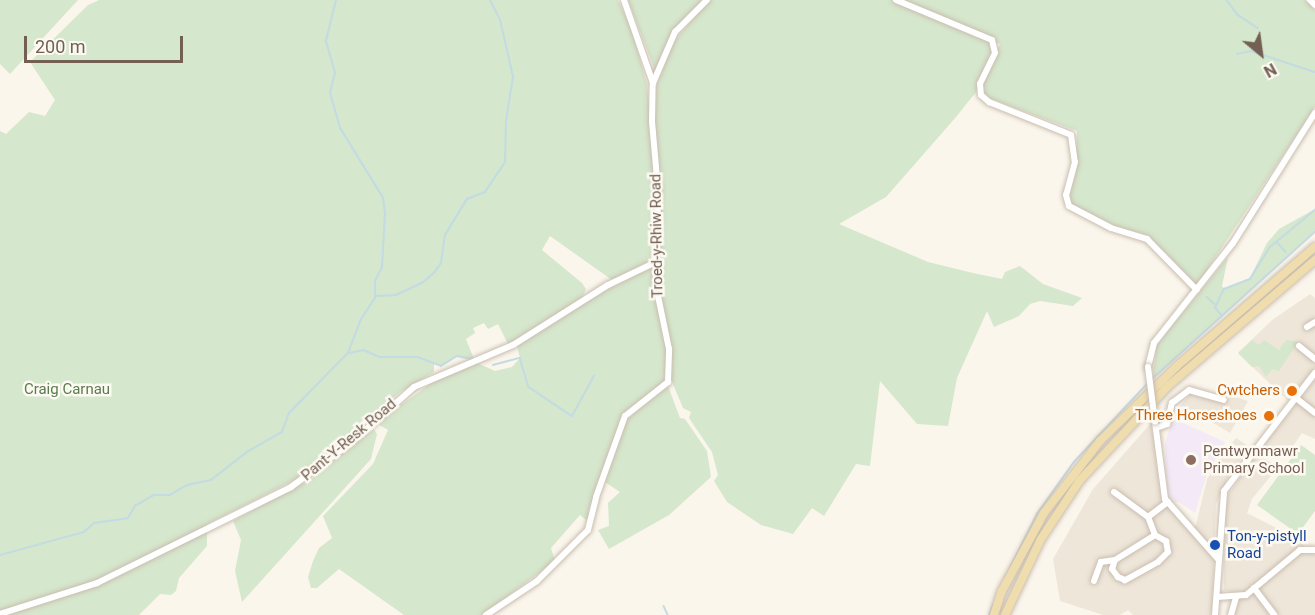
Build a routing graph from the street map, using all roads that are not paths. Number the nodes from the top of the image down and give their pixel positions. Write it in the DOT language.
graph roads {
  1 [pos="624,0"];
  2 [pos="707,0"];
  3 [pos="896,0"];
  4 [pos="1310,0"];
  5 [pos="1315,5"];
  6 [pos="653,83"];
  7 [pos="1315,113"];
  8 [pos="1315,247"];
  9 [pos="1315,260"];
  10 [pos="656,262"];
  11 [pos="1197,290"];
  12 [pos="1315,322"];
  13 [pos="1307,327"];
  14 [pos="1299,346"];
  15 [pos="1315,358"];
  16 [pos="1315,373"];
  17 [pos="1296,398"];
  18 [pos="1224,400"];
  19 [pos="1315,413"];
  20 [pos="1155,425"];
  21 [pos="1113,492"];
  22 [pos="1168,502"];
  23 [pos="1148,517"];
  24 [pos="1155,535"];
  25 [pos="1315,550"];
  26 [pos="1218,559"];
  27 [pos="1115,560"];
  28 [pos="1094,581"];
  29 [pos="1254,588"];
  30 [pos="1217,597"];
  31 [pos="1236,598"];
  32 [pos="0,614"];
  33 [pos="486,615"];
  34 [pos="994,615"];
  35 [pos="1005,615"];
  36 [pos="1215,615"];
  37 [pos="1231,615"];
  38 [pos="1274,615"];
  1 -- 6 [label="street, Troed-y-Rhiw Road"];
  2 -- 6 [label="street"];
  3 -- 11 [label="street"];
  4 -- 5 [label="street"];
  6 -- 10 [label="street, Troed-y-Rhiw Road"];
  7 -- 11 [label="street"];
  8 -- 34 [label="main road"];
  9 -- 35 [label="main road"];
  10 -- 32 [label="street, Pant-Y-Resk Road"];
  10 -- 33 [label="street, Troed-y-Rhiw Road"];
  11 -- 20 [label="street, bridge"];
  12 -- 13 [label="street"];
  14 -- 15 [label="street"];
  16 -- 17 [label="street"];
  17 -- 19 [label="street"];
  17 -- 26 [label="street"];
  18 -- 20 [label="street"];
  20 -- 22 [label="street"];
  21 -- 23 [label="street"];
  22 -- 23 [label="street"];
  22 -- 26 [label="street"];
  23 -- 24 [label="street"];
  24 -- 27 [label="street"];
  24 -- 27 [label="street"];
  25 -- 29 [label="street"];
  26 -- 30 [label="street"];
  27 -- 28 [label="street"];
  29 -- 31 [label="street"];
  29 -- 38 [label="street"];
  30 -- 31 [label="street"];
  30 -- 36 [label="street"];
  31 -- 37 [label="street"];
}
